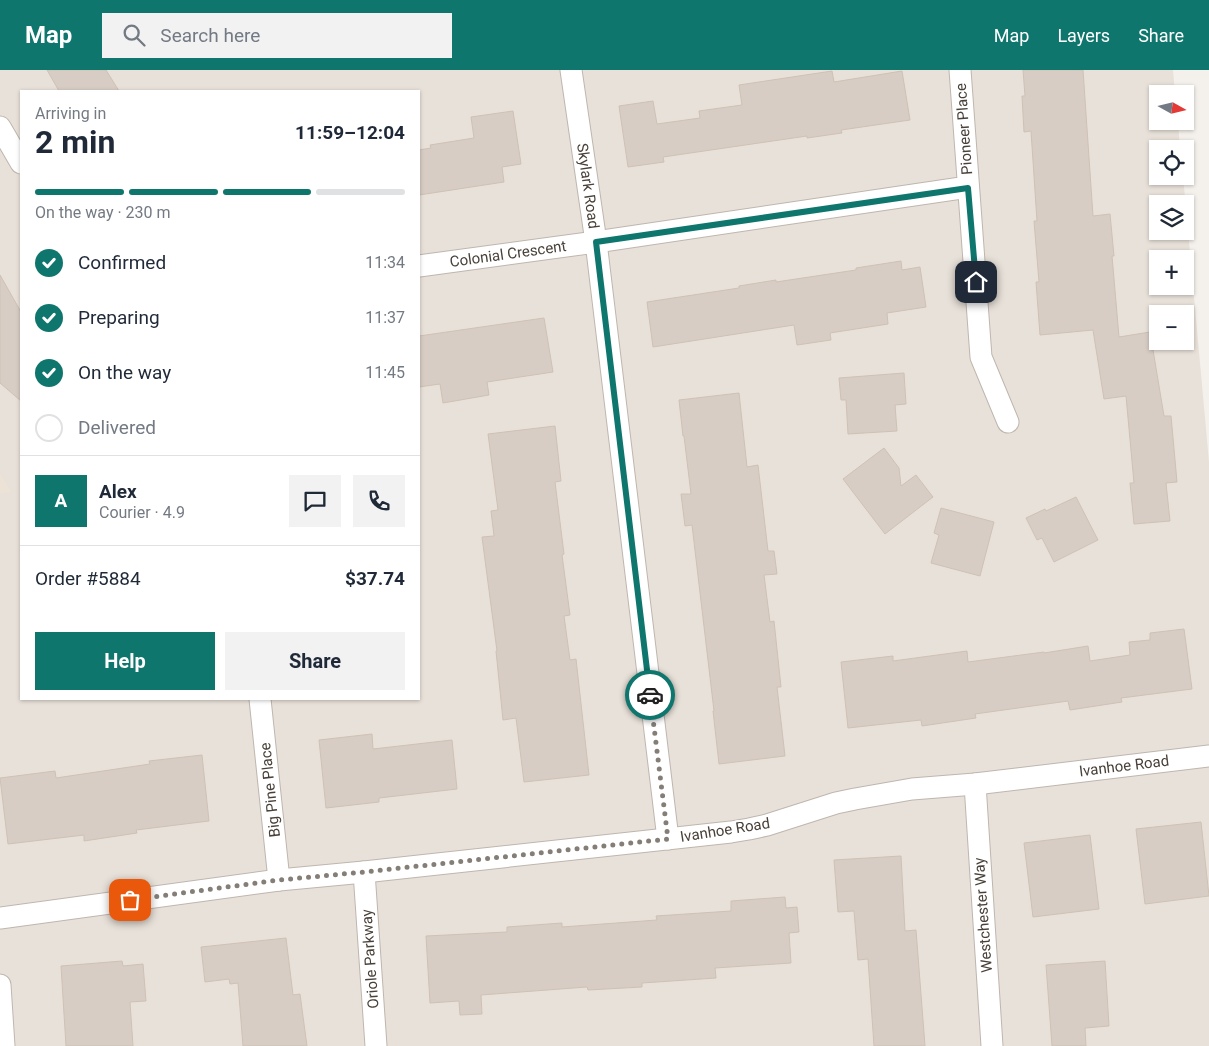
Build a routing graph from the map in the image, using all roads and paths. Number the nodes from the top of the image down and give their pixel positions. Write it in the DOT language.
graph roads {
  1 [pos="571,70"];
  2 [pos="960,70"];
  3 [pos="0,127"];
  4 [pos="20,161"];
  5 [pos="968,188"];
  6 [pos="596,242"];
  7 [pos="420,266"];
  8 [pos="1008,422"];
  9 [pos="260,700"];
  10 [pos="1209,756"];
  11 [pos="975,784"];
  12 [pos="668,839"];
  13 [pos="364,872"];
  14 [pos="279,880"];
  15 [pos="0,918"];
  16 [pos="0,985"];
  17 [pos="4,1046"];
  18 [pos="376,1046"];
  19 [pos="992,1046"];
  1 -- 6 [label="street, Skylark Road"];
  2 -- 5 [label="street, Pioneer Place"];
  3 -- 4 [label="street"];
  5 -- 6 [label="street, Pioneer Place"];
  5 -- 8 [label="street, Pioneer Place"];
  6 -- 7 [label="street, Colonial Crescent"];
  6 -- 12 [label="street, Skylark Road"];
  9 -- 14 [label="street, Big Pine Place"];
  10 -- 11 [label="street, Ivanhoe Road"];
  11 -- 12 [label="street, Ivanhoe Road"];
  11 -- 19 [label="street, Westchester Way"];
  12 -- 13 [label="street, Ivanhoe Road"];
  13 -- 14 [label="street, Ivanhoe Road"];
  13 -- 18 [label="street, Oriole Parkway"];
  14 -- 15 [label="street, Ivanhoe Road"];
  16 -- 17 [label="street"];
}
